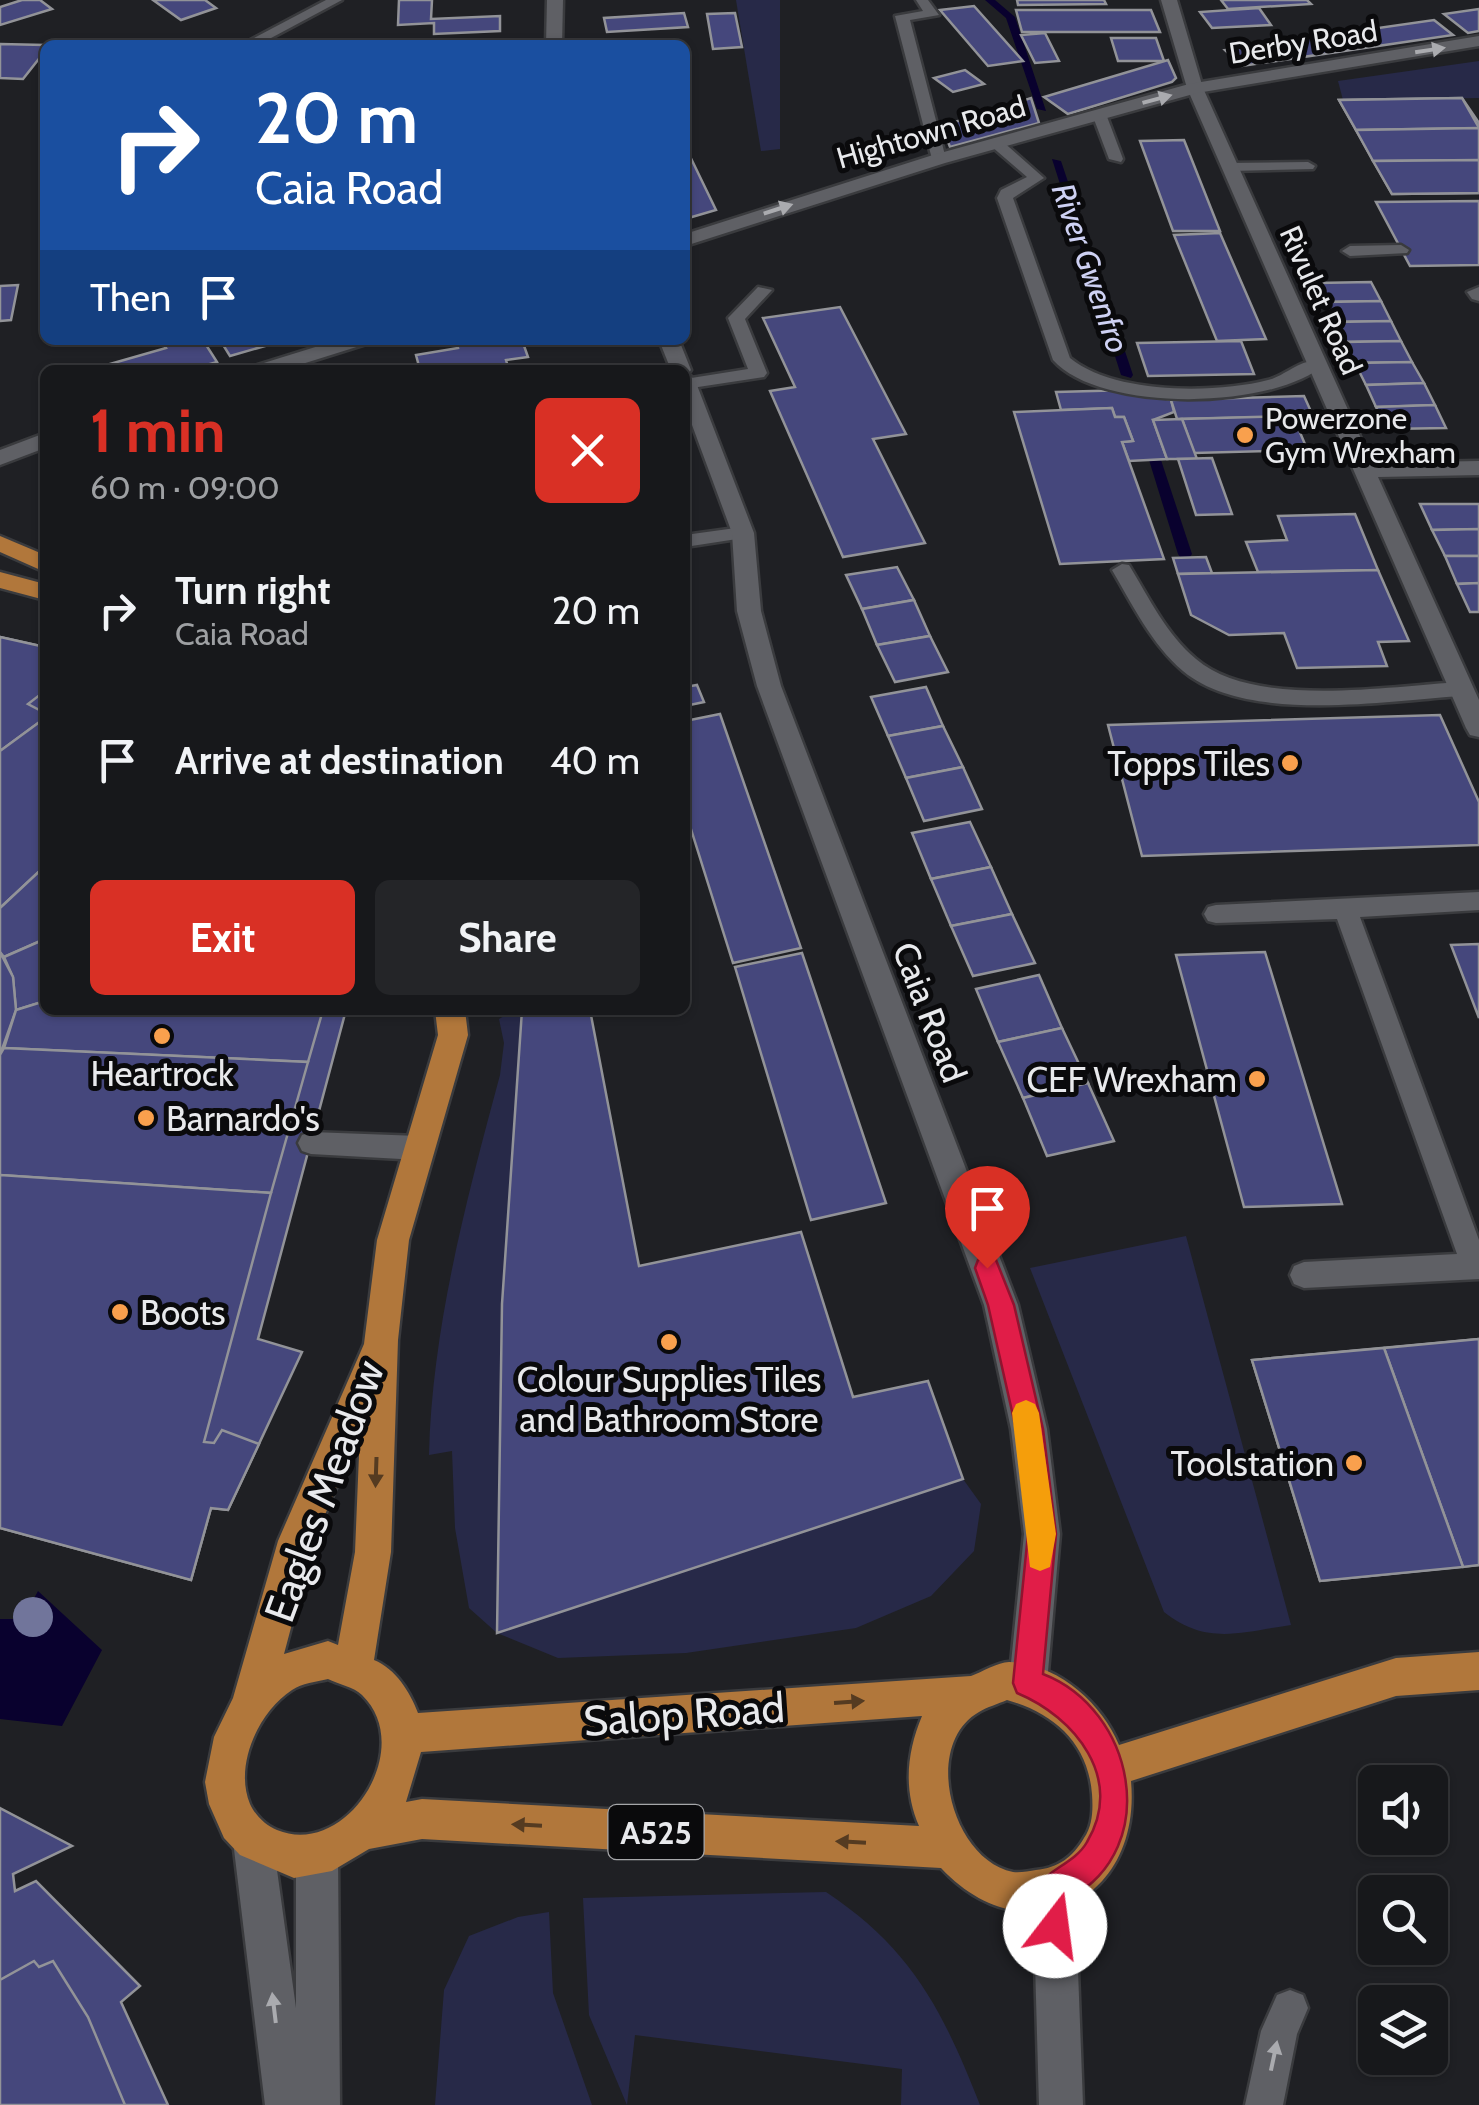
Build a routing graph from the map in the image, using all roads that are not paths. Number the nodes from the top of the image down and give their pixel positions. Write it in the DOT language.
graph roads {
  1 [pos="336,0"];
  2 [pos="555,0"];
  3 [pos="922,0"];
  4 [pos="1169,0"];
  5 [pos="258,40"];
  6 [pos="554,40"];
  7 [pos="1479,42"];
  8 [pos="1195,88"];
  9 [pos="1100,114"];
  10 [pos="996,143"];
  11 [pos="938,159"];
  12 [pos="1116,159"];
  13 [pos="1308,166"];
  14 [pos="1230,168"];
  15 [pos="690,238"];
  16 [pos="1401,250"];
  17 [pos="1350,251"];
  18 [pos="764,290"];
  19 [pos="343,345"];
  20 [pos="1316,364"];
  21 [pos="277,365"];
  22 [pos="690,378"];
  23 [pos="690,393"];
  24 [pos="40,442"];
  25 [pos="0,458"];
  26 [pos="1479,468"];
  27 [pos="1364,470"];
  28 [pos="742,533"];
  29 [pos="690,540"];
  30 [pos="0,543"];
  31 [pos="40,562"];
  32 [pos="1122,570"];
  33 [pos="0,580"];
  34 [pos="40,591"];
  35 [pos="1462,689"];
  36 [pos="1479,728"];
  37 [pos="1479,901"];
  38 [pos="1345,908"];
  39 [pos="1216,914"];
  40 [pos="451,1015"];
  41 [pos="311,1143"];
  42 [pos="420,1148"];
  43 [pos="1477,1266"];
  44 [pos="1304,1274"];
  45 [pos="381,1340"];
  46 [pos="354,1665"];
  47 [pos="1479,1672"];
  48 [pos="1028,1683"];
  49 [pos="966,1693"];
  50 [pos="252,1701"];
  51 [pos="403,1734"];
  52 [pos="1110,1768"];
  53 [pos="364,1830"];
  54 [pos="253,1840"];
  55 [pos="948,1848"];
  56 [pos="317,1856"];
  57 [pos="1054,1890"];
  58 [pos="1290,2008"];
  59 [pos="287,2105"];
  60 [pos="318,2105"];
  61 [pos="1061,2105"];
  62 [pos="1264,2105"];
  1 -- 5 [label="lane"];
  2 -- 6 [label="street"];
  3 -- 11 [label="lane"];
  4 -- 8 [label="street, Rivulet Road"];
  8 -- 7 [label="street, Derby Road, one-way"];
  9 -- 8 [label="street, Hightown Road, one-way"];
  8 -- 14 [label="street, Rivulet Road"];
  9 -- 10 [label="street, Hightown Road"];
  9 -- 12 [label="lane"];
  10 -- 11 [label="street, Hightown Road"];
  10 -- 20 [label="lane"];
  15 -- 11 [label="street, Hightown Road, one-way"];
  13 -- 14 [label="lane"];
  14 -- 20 [label="street, Rivulet Road"];
  16 -- 17 [label="lane"];
  18 -- 22 [label="lane"];
  19 -- 21 [label="street"];
  20 -- 27 [label="street, Rivulet Road"];
  23 -- 28 [label="street, Caia Road"];
  24 -- 25 [label="street"];
  26 -- 27 [label="street"];
  27 -- 35 [label="street, Rivulet Road"];
  28 -- 29 [label="lane"];
  28 -- 48 [label="street, Caia Road"];
  30 -- 31 [label="main road"];
  32 -- 35 [label="lane"];
  33 -- 34 [label="main road"];
  35 -- 36 [label="street, Rivulet Road"];
  37 -- 38 [label="lane"];
  38 -- 39 [label="lane"];
  38 -- 43 [label="lane"];
  40 -- 42 [label="main road, Eagles Meadow"];
  41 -- 42 [label="lane"];
  42 -- 45 [label="main road, Eagles Meadow"];
  43 -- 44 [label="lane"];
  45 -- 46 [label="main road, Eagles Meadow, one-way"];
  45 -- 50 [label="main road, Eagles Meadow"];
  46 -- 50 [label="main road"];
  46 -- 51 [label="main road"];
  47 -- 52 [label="main road"];
  48 -- 49 [label="main road"];
  48 -- 52 [label="main road"];
  51 -- 49 [label="main road, Salop Road, one-way"];
  49 -- 55 [label="main road"];
  50 -- 54 [label="main road"];
  51 -- 53 [label="main road"];
  52 -- 57 [label="main road"];
  55 -- 53 [label="main road, A525, one-way"];
  53 -- 56 [label="main road"];
  54 -- 56 [label="main road"];
  59 -- 54 [label="street, one-way"];
  55 -- 57 [label="main road"];
  56 -- 60 [label="street"];
  57 -- 61 [label="street"];
  62 -- 58 [label="lane, one-way"];
}
